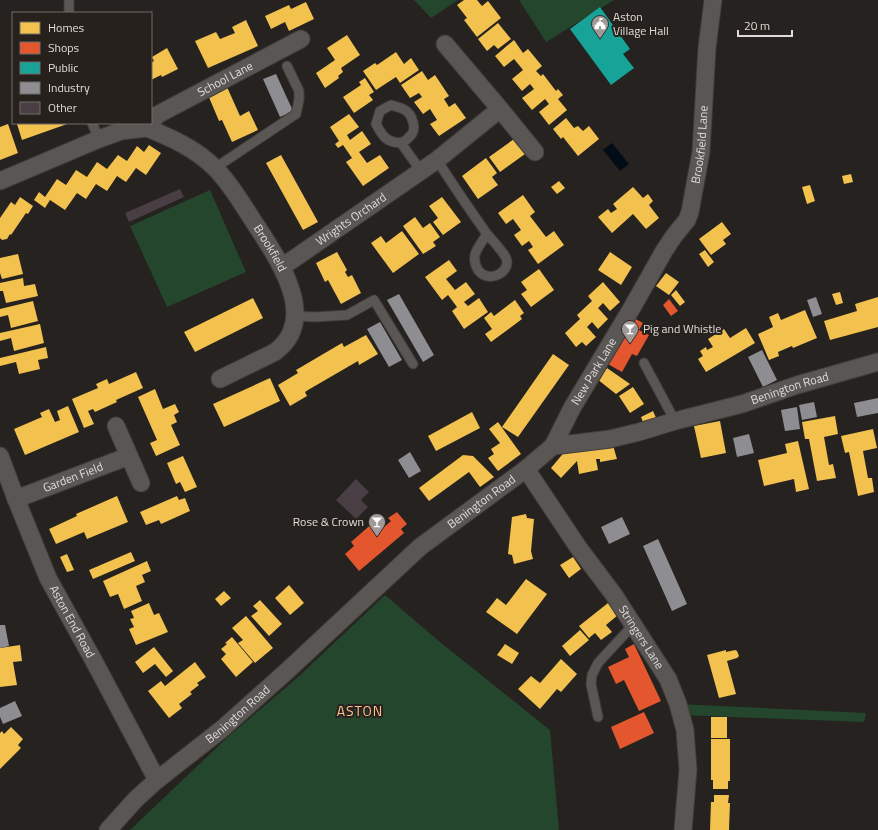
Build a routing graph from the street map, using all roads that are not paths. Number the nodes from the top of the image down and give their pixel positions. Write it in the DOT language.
graph roads {
  1 [pos="69,0"];
  2 [pos="713,0"];
  3 [pos="69,12"];
  4 [pos="302,39"];
  5 [pos="445,44"];
  6 [pos="287,66"];
  7 [pos="500,109"];
  8 [pos="152,122"];
  9 [pos="92,124"];
  10 [pos="150,125"];
  11 [pos="99,139"];
  12 [pos="401,143"];
  13 [pos="535,152"];
  14 [pos="436,160"];
  15 [pos="215,168"];
  16 [pos="421,171"];
  17 [pos="0,181"];
  18 [pos="487,234"];
  19 [pos="282,267"];
  20 [pos="650,277"];
  21 [pos="295,316"];
  22 [pos="878,362"];
  23 [pos="644,363"];
  24 [pos="413,364"];
  25 [pos="220,379"];
  26 [pos="675,421"];
  27 [pos="116,426"];
  28 [pos="553,446"];
  29 [pos="0,456"];
  30 [pos="129,456"];
  31 [pos="526,469"];
  32 [pos="141,482"];
  33 [pos="16,499"];
  34 [pos="634,624"];
  35 [pos="598,717"];
  36 [pos="157,780"];
  37 [pos="108,830"];
  38 [pos="683,830"];
  1 -- 3 [label="lane"];
  2 -- 20 [label="street, Brookfield Lane"];
  4 -- 8 [label="street, School Lane"];
  5 -- 7 [label="street"];
  6 -- 15 [label="lane"];
  7 -- 13 [label="street"];
  7 -- 14 [label="street, Wrights Orchard"];
  9 -- 11 [label="lane"];
  10 -- 11 [label="street"];
  10 -- 15 [label="street, Brookfield"];
  11 -- 17 [label="street"];
  12 -- 12 [label="lane"];
  12 -- 16 [label="lane"];
  14 -- 16 [label="street, Wrights Orchard"];
  14 -- 18 [label="lane"];
  15 -- 19 [label="street, Brookfield"];
  16 -- 19 [label="street, Wrights Orchard"];
  18 -- 18 [label="lane"];
  19 -- 21 [label="street, Brookfield"];
  20 -- 28 [label="street, New Park Lane"];
  21 -- 24 [label="lane"];
  21 -- 25 [label="street, Brookfield"];
  22 -- 26 [label="street, Benington Road"];
  23 -- 26 [label="lane"];
  26 -- 28 [label="street, Benington Road"];
  27 -- 30 [label="street"];
  28 -- 31 [label="street, Benington Road"];
  29 -- 33 [label="street, Aston End Road"];
  30 -- 32 [label="street"];
  30 -- 33 [label="street, Garden Field"];
  31 -- 34 [label="street, Stringers Lane"];
  31 -- 36 [label="street, Benington Road"];
  33 -- 36 [label="street, Aston End Road"];
  34 -- 35 [label="lane"];
  34 -- 38 [label="street, Stringers Lane"];
  36 -- 37 [label="street, Benington Road"];
}
